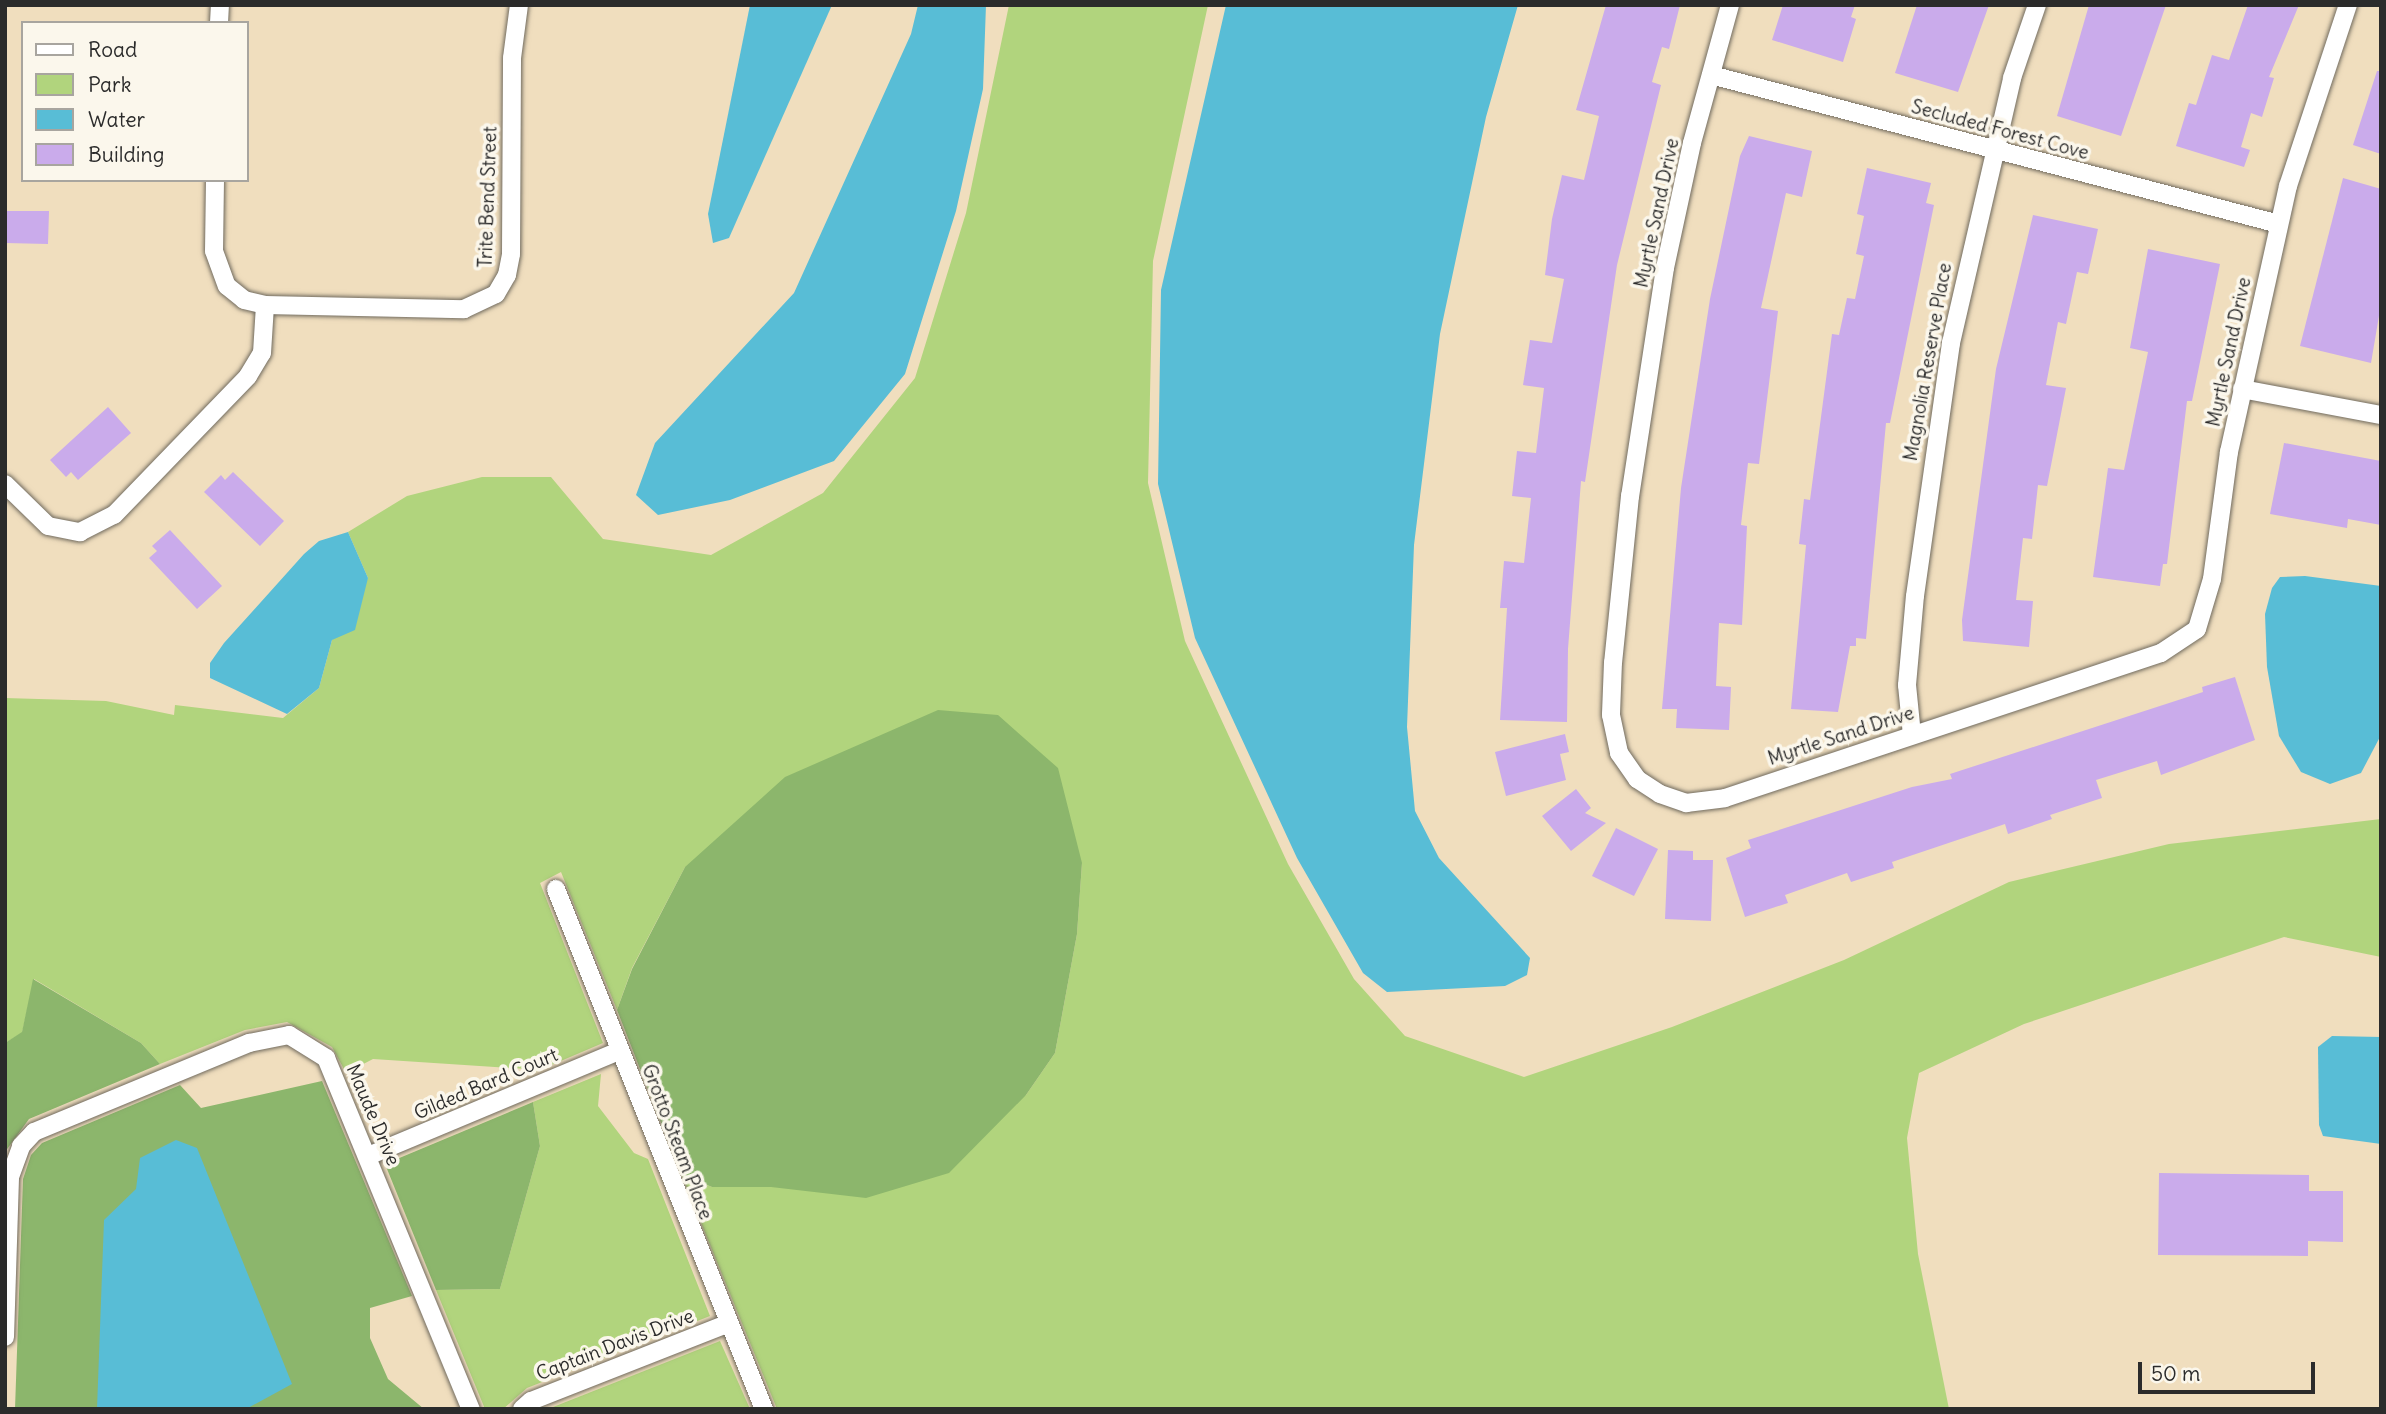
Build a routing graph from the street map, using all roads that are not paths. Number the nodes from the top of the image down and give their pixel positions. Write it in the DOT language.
graph roads {
  1 [pos="519,5"];
  2 [pos="1730,5"];
  3 [pos="2037,5"];
  4 [pos="2348,5"];
  5 [pos="1711,75"];
  6 [pos="1993,151"];
  7 [pos="215,182"];
  8 [pos="2279,223"];
  9 [pos="265,306"];
  10 [pos="2242,389"];
  11 [pos="2381,415"];
  12 [pos="5,484"];
  13 [pos="1912,735"];
  14 [pos="556,889"];
  15 [pos="619,1051"];
  16 [pos="368,1156"];
  17 [pos="726,1324"];
  18 [pos="5,1337"];
  19 [pos="471,1409"];
  20 [pos="522,1409"];
  21 [pos="764,1409"];
  1 -- 9 [label="street, Trite Bend Street"];
  2 -- 5 [label="street, Myrtle Sand Drive"];
  3 -- 6 [label="street, Magnolia Reserve Place"];
  4 -- 8 [label="street, Myrtle Sand Drive"];
  5 -- 6 [label="street, Secluded Forest Cove"];
  5 -- 13 [label="street, Myrtle Sand Drive"];
  6 -- 8 [label="street, Secluded Forest Cove"];
  6 -- 13 [label="street, Magnolia Reserve Place"];
  7 -- 9 [label="street"];
  8 -- 10 [label="street, Myrtle Sand Drive"];
  9 -- 12 [label="street"];
  10 -- 11 [label="street"];
  10 -- 13 [label="street, Myrtle Sand Drive"];
  14 -- 15 [label="street, Grotto Steam Place"];
  15 -- 16 [label="street, Gilded Bard Court"];
  15 -- 17 [label="street, Grotto Steam Place"];
  16 -- 18 [label="street, Maude Drive"];
  16 -- 19 [label="street, Maude Drive"];
  17 -- 20 [label="street, Captain Davis Drive"];
  17 -- 21 [label="street, Grotto Steam Place"];
}
